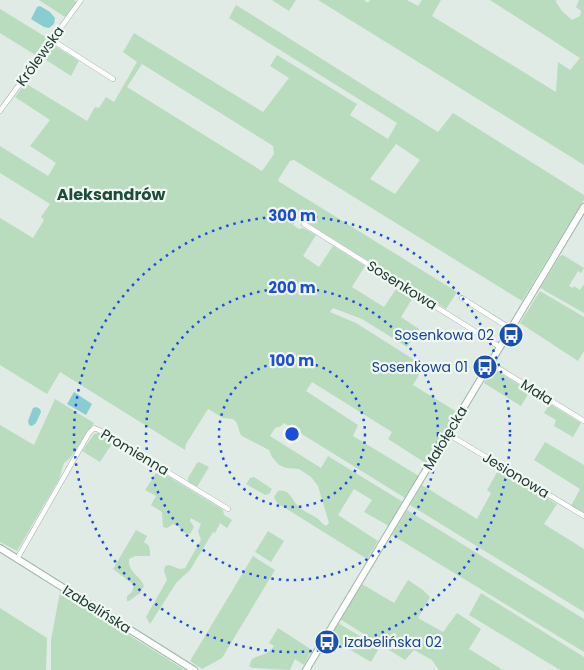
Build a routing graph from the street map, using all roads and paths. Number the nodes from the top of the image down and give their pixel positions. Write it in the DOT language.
graph roads {
  1 [pos="81,0"];
  2 [pos="52,40"];
  3 [pos="113,79"];
  4 [pos="0,112"];
  5 [pos="583,212"];
  6 [pos="304,224"];
  7 [pos="462,298"];
  8 [pos="511,329"];
  9 [pos="500,346"];
  10 [pos="490,363"];
  11 [pos="584,421"];
  12 [pos="448,434"];
  13 [pos="228,509"];
  14 [pos="584,516"];
  15 [pos="0,548"];
  16 [pos="17,559"];
  17 [pos="194,670"];
  18 [pos="306,670"];
  1 -- 2 [label="street, Królewska"];
  2 -- 3 [label="street"];
  2 -- 4 [label="street, Królewska"];
  5 -- 8 [label="street, Małołęcka"];
  6 -- 9 [label="street, Sosenkowa"];
  7 -- 8 [label="street"];
  8 -- 9 [label="street, Małołęcka"];
  9 -- 10 [label="street, Małołęcka"];
  10 -- 11 [label="street, Mała"];
  10 -- 12 [label="street, Małołęcka"];
  12 -- 14 [label="street, Jesionowa"];
  12 -- 18 [label="street, Małołęcka"];
  13 -- 16 [label="street, Promienna"];
  15 -- 16 [label="street, Izabelińska"];
  16 -- 17 [label="street, Izabelińska"];
}
